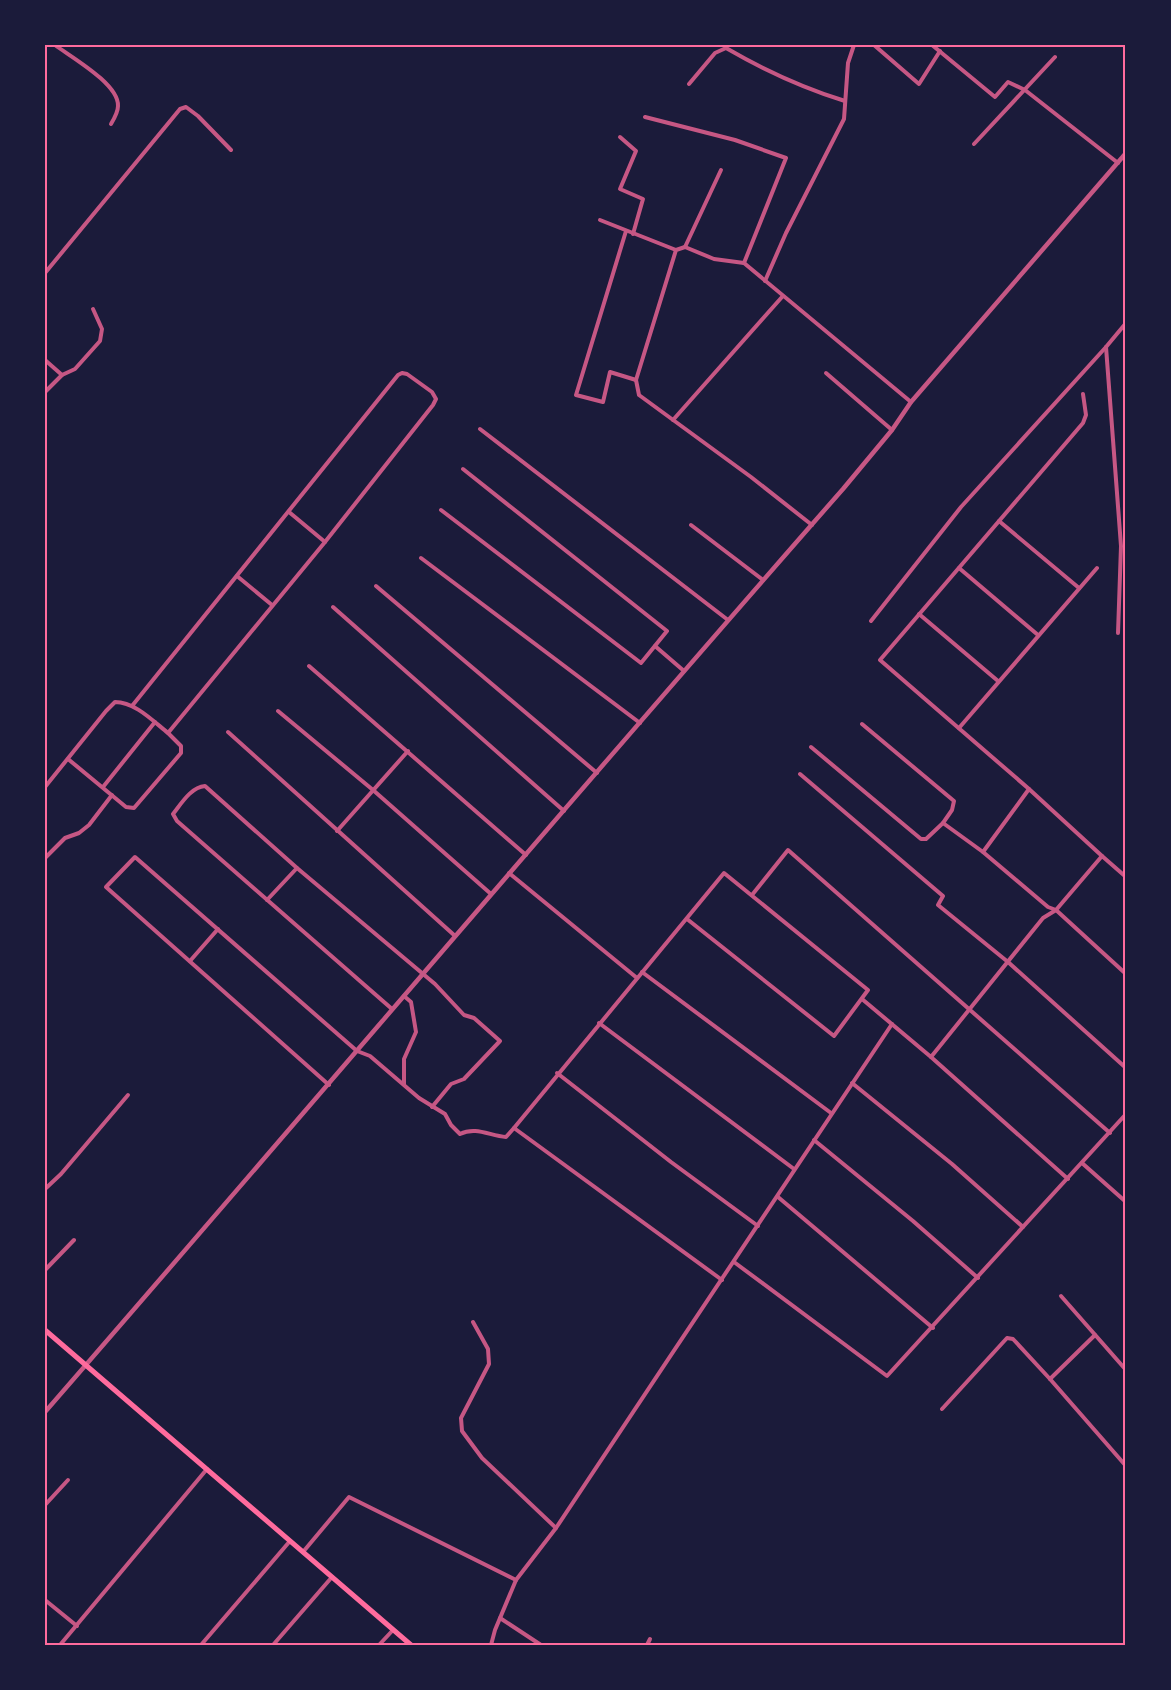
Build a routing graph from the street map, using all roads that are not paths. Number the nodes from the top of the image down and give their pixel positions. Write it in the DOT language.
graph roads {
  1 [pos="55,45"];
  2 [pos="854,45"];
  3 [pos="874,45"];
  4 [pos="932,45"];
  5 [pos="940,51"];
  6 [pos="1055,57"];
  7 [pos="689,84"];
  8 [pos="1025,90"];
  9 [pos="845,101"];
  10 [pos="645,117"];
  11 [pos="111,124"];
  12 [pos="620,137"];
  13 [pos="974,144"];
  14 [pos="231,150"];
  15 [pos="1126,153"];
  16 [pos="1118,163"];
  17 [pos="721,170"];
  18 [pos="600,220"];
  19 [pos="626,231"];
  20 [pos="633,234"];
  21 [pos="685,247"];
  22 [pos="676,250"];
  23 [pos="744,262"];
  24 [pos="45,273"];
  25 [pos="765,281"];
  26 [pos="782,297"];
  27 [pos="93,309"];
  28 [pos="1126,323"];
  29 [pos="1106,347"];
  30 [pos="45,360"];
  31 [pos="826,374"];
  32 [pos="62,375"];
  33 [pos="636,380"];
  34 [pos="45,392"];
  35 [pos="1083,394"];
  36 [pos="910,402"];
  37 [pos="673,420"];
  38 [pos="480,429"];
  39 [pos="892,430"];
  40 [pos="463,469"];
  41 [pos="441,510"];
  42 [pos="289,512"];
  43 [pos="999,521"];
  44 [pos="692,525"];
  45 [pos="812,525"];
  46 [pos="325,542"];
  47 [pos="1123,546"];
  48 [pos="421,558"];
  49 [pos="959,568"];
  50 [pos="1097,568"];
  51 [pos="237,576"];
  52 [pos="763,580"];
  53 [pos="376,586"];
  54 [pos="1079,588"];
  55 [pos="273,605"];
  56 [pos="333,607"];
  57 [pos="919,614"];
  58 [pos="728,620"];
  59 [pos="871,621"];
  60 [pos="1118,633"];
  61 [pos="1038,635"];
  62 [pos="655,646"];
  63 [pos="309,666"];
  64 [pos="685,672"];
  65 [pos="998,681"];
  66 [pos="132,706"];
  67 [pos="279,711"];
  68 [pos="155,722"];
  69 [pos="640,723"];
  70 [pos="862,724"];
  71 [pos="959,728"];
  72 [pos="228,732"];
  73 [pos="168,733"];
  74 [pos="811,747"];
  75 [pos="408,751"];
  76 [pos="68,759"];
  77 [pos="597,773"];
  78 [pos="800,774"];
  79 [pos="103,787"];
  80 [pos="45,788"];
  81 [pos="1029,789"];
  82 [pos="373,790"];
  83 [pos="112,795"];
  84 [pos="564,811"];
  85 [pos="943,823"];
  86 [pos="337,831"];
  87 [pos="983,852"];
  88 [pos="526,855"];
  89 [pos="1102,856"];
  90 [pos="45,858"];
  91 [pos="297,868"];
  92 [pos="509,873"];
  93 [pos="1126,877"];
  94 [pos="491,894"];
  95 [pos="752,895"];
  96 [pos="267,900"];
  97 [pos="1056,910"];
  98 [pos="687,919"];
  99 [pos="218,929"];
  100 [pos="454,935"];
  101 [pos="190,962"];
  102 [pos="1008,962"];
  103 [pos="642,972"];
  104 [pos="423,974"];
  105 [pos="1126,974"];
  106 [pos="637,978"];
  107 [pos="404,996"];
  108 [pos="862,999"];
  109 [pos="392,1009"];
  110 [pos="968,1010"];
  111 [pos="598,1023"];
  112 [pos="892,1024"];
  113 [pos="357,1051"];
  114 [pos="931,1057"];
  115 [pos="1126,1068"];
  116 [pos="557,1073"];
  117 [pos="852,1083"];
  118 [pos="329,1084"];
  119 [pos="404,1085"];
  120 [pos="128,1095"];
  121 [pos="432,1107"];
  122 [pos="831,1113"];
  123 [pos="1126,1114"];
  124 [pos="514,1128"];
  125 [pos="1110,1133"];
  126 [pos="814,1140"];
  127 [pos="1082,1164"];
  128 [pos="794,1169"];
  129 [pos="1068,1179"];
  130 [pos="45,1189"];
  131 [pos="777,1197"];
  132 [pos="1126,1202"];
  133 [pos="758,1226"];
  134 [pos="1023,1227"];
  135 [pos="74,1240"];
  136 [pos="734,1262"];
  137 [pos="45,1270"];
  138 [pos="978,1278"];
  139 [pos="722,1280"];
  140 [pos="1061,1296"];
  141 [pos="473,1322"];
  142 [pos="933,1328"];
  143 [pos="45,1330"];
  144 [pos="1095,1335"];
  145 [pos="86,1365"];
  146 [pos="1126,1370"];
  147 [pos="1050,1378"];
  148 [pos="942,1410"];
  149 [pos="45,1412"];
  150 [pos="1126,1466"];
  151 [pos="207,1469"];
  152 [pos="68,1479"];
  153 [pos="45,1505"];
  154 [pos="556,1528"];
  155 [pos="290,1541"];
  156 [pos="303,1552"];
  157 [pos="332,1577"];
  158 [pos="516,1580"];
  159 [pos="45,1600"];
  160 [pos="500,1618"];
  161 [pos="76,1626"];
  162 [pos="393,1630"];
  163 [pos="650,1640"];
  164 [pos="60,1645"];
  165 [pos="201,1645"];
  166 [pos="273,1645"];
  167 [pos="379,1645"];
  168 [pos="411,1645"];
  169 [pos="491,1645"];
  170 [pos="541,1645"];
  171 [pos="647,1645"];
  1 -- 11 [label="street"];
  2 -- 9 [label="street"];
  3 -- 5 [label="street"];
  4 -- 5 [label="street"];
  5 -- 8 [label="street"];
  6 -- 8 [label="street"];
  7 -- 9 [label="street"];
  8 -- 13 [label="street"];
  8 -- 16 [label="street"];
  9 -- 25 [label="street"];
  10 -- 23 [label="street"];
  12 -- 20 [label="street"];
  14 -- 24 [label="street"];
  15 -- 16 [label="street"];
  16 -- 36 [label="street"];
  17 -- 21 [label="street"];
  18 -- 19 [label="street"];
  19 -- 20 [label="street"];
  19 -- 33 [label="street"];
  20 -- 22 [label="street"];
  21 -- 22 [label="street"];
  21 -- 23 [label="street"];
  22 -- 33 [label="street"];
  23 -- 25 [label="street"];
  25 -- 26 [label="street"];
  26 -- 36 [label="street"];
  26 -- 37 [label="street"];
  27 -- 32 [label="street"];
  28 -- 29 [label="street"];
  29 -- 47 [label="street"];
  29 -- 59 [label="street"];
  30 -- 32 [label="street"];
  31 -- 39 [label="street"];
  32 -- 34 [label="street"];
  33 -- 37 [label="street"];
  35 -- 43 [label="street"];
  36 -- 39 [label="street"];
  37 -- 45 [label="street"];
  38 -- 58 [label="street"];
  39 -- 45 [label="street"];
  40 -- 62 [label="street"];
  41 -- 62 [label="street"];
  42 -- 46 [label="street"];
  42 -- 46 [label="street"];
  42 -- 51 [label="street"];
  43 -- 49 [label="street"];
  43 -- 54 [label="street"];
  44 -- 52 [label="street"];
  45 -- 52 [label="street"];
  46 -- 55 [label="street"];
  47 -- 60 [label="street"];
  48 -- 69 [label="street"];
  49 -- 57 [label="street"];
  49 -- 61 [label="street"];
  50 -- 54 [label="street"];
  51 -- 55 [label="street"];
  51 -- 66 [label="street"];
  52 -- 58 [label="street"];
  53 -- 77 [label="street"];
  54 -- 61 [label="street"];
  55 -- 73 [label="street"];
  56 -- 84 [label="street"];
  57 -- 65 [label="street"];
  57 -- 71 [label="street"];
  58 -- 64 [label="street"];
  61 -- 65 [label="street"];
  62 -- 64 [label="street"];
  63 -- 75 [label="street"];
  64 -- 69 [label="street"];
  65 -- 71 [label="street"];
  66 -- 68 [label="street"];
  66 -- 76 [label="street"];
  67 -- 82 [label="street"];
  68 -- 73 [label="street"];
  68 -- 79 [label="street"];
  69 -- 77 [label="street"];
  70 -- 85 [label="street"];
  71 -- 81 [label="street"];
  72 -- 86 [label="street"];
  73 -- 83 [label="street"];
  74 -- 85 [label="street"];
  75 -- 82 [label="street"];
  75 -- 88 [label="street"];
  76 -- 79 [label="street"];
  76 -- 80 [label="street"];
  77 -- 84 [label="street"];
  78 -- 102 [label="street"];
  79 -- 83 [label="street"];
  81 -- 87 [label="street"];
  81 -- 89 [label="street"];
  82 -- 86 [label="street"];
  82 -- 94 [label="street"];
  83 -- 90 [label="street"];
  84 -- 88 [label="street"];
  85 -- 87 [label="street"];
  86 -- 100 [label="street"];
  87 -- 97 [label="street"];
  88 -- 92 [label="street"];
  89 -- 93 [label="street"];
  89 -- 97 [label="street"];
  91 -- 96 [label="street"];
  91 -- 96 [label="street"];
  91 -- 104 [label="street"];
  92 -- 94 [label="street"];
  92 -- 106 [label="street"];
  94 -- 100 [label="street"];
  95 -- 98 [label="street"];
  95 -- 108 [label="street"];
  95 -- 110 [label="street"];
  96 -- 109 [label="street"];
  97 -- 102 [label="street"];
  97 -- 105 [label="street"];
  98 -- 103 [label="street"];
  98 -- 108 [label="street"];
  99 -- 101 [label="street"];
  99 -- 101 [label="street"];
  99 -- 113 [label="street"];
  100 -- 104 [label="street"];
  101 -- 118 [label="street"];
  102 -- 110 [label="street"];
  102 -- 115 [label="street"];
  103 -- 106 [label="street"];
  103 -- 122 [label="street"];
  104 -- 107 [label="street"];
  104 -- 121 [label="street"];
  106 -- 111 [label="street"];
  107 -- 109 [label="street"];
  107 -- 119 [label="street"];
  108 -- 112 [label="street"];
  109 -- 113 [label="street"];
  110 -- 114 [label="street"];
  110 -- 125 [label="street"];
  111 -- 116 [label="street"];
  111 -- 128 [label="street"];
  112 -- 114 [label="street"];
  112 -- 117 [label="street"];
  113 -- 118 [label="street"];
  113 -- 119 [label="street"];
  114 -- 129 [label="street"];
  116 -- 124 [label="street"];
  116 -- 133 [label="street"];
  117 -- 122 [label="street"];
  117 -- 134 [label="street"];
  118 -- 145 [label="street"];
  119 -- 121 [label="street"];
  120 -- 130 [label="street"];
  121 -- 124 [label="street"];
  122 -- 126 [label="street"];
  123 -- 125 [label="street"];
  124 -- 139 [label="street"];
  125 -- 127 [label="street"];
  126 -- 128 [label="street"];
  126 -- 138 [label="street"];
  127 -- 129 [label="street"];
  127 -- 132 [label="street"];
  128 -- 131 [label="street"];
  129 -- 134 [label="street"];
  131 -- 133 [label="street"];
  131 -- 142 [label="street"];
  133 -- 136 [label="street"];
  134 -- 138 [label="street"];
  135 -- 137 [label="street"];
  136 -- 139 [label="street"];
  136 -- 142 [label="street"];
  138 -- 142 [label="street"];
  139 -- 154 [label="street"];
  140 -- 144 [label="street"];
  141 -- 154 [label="street"];
  143 -- 145 [label="main road"];
  144 -- 146 [label="street"];
  144 -- 147 [label="street"];
  145 -- 149 [label="street"];
  145 -- 151 [label="main road"];
  147 -- 148 [label="street"];
  147 -- 150 [label="street"];
  151 -- 155 [label="main road"];
  151 -- 161 [label="street"];
  152 -- 153 [label="street"];
  154 -- 158 [label="street"];
  155 -- 156 [label="main road"];
  155 -- 165 [label="street"];
  156 -- 157 [label="main road"];
  156 -- 158 [label="street"];
  157 -- 162 [label="main road"];
  157 -- 166 [label="street"];
  158 -- 160 [label="street"];
  159 -- 161 [label="street"];
  160 -- 169 [label="street"];
  160 -- 170 [label="street"];
  161 -- 164 [label="street"];
  162 -- 167 [label="street"];
  162 -- 168 [label="main road"];
  163 -- 171 [label="street"];
}
